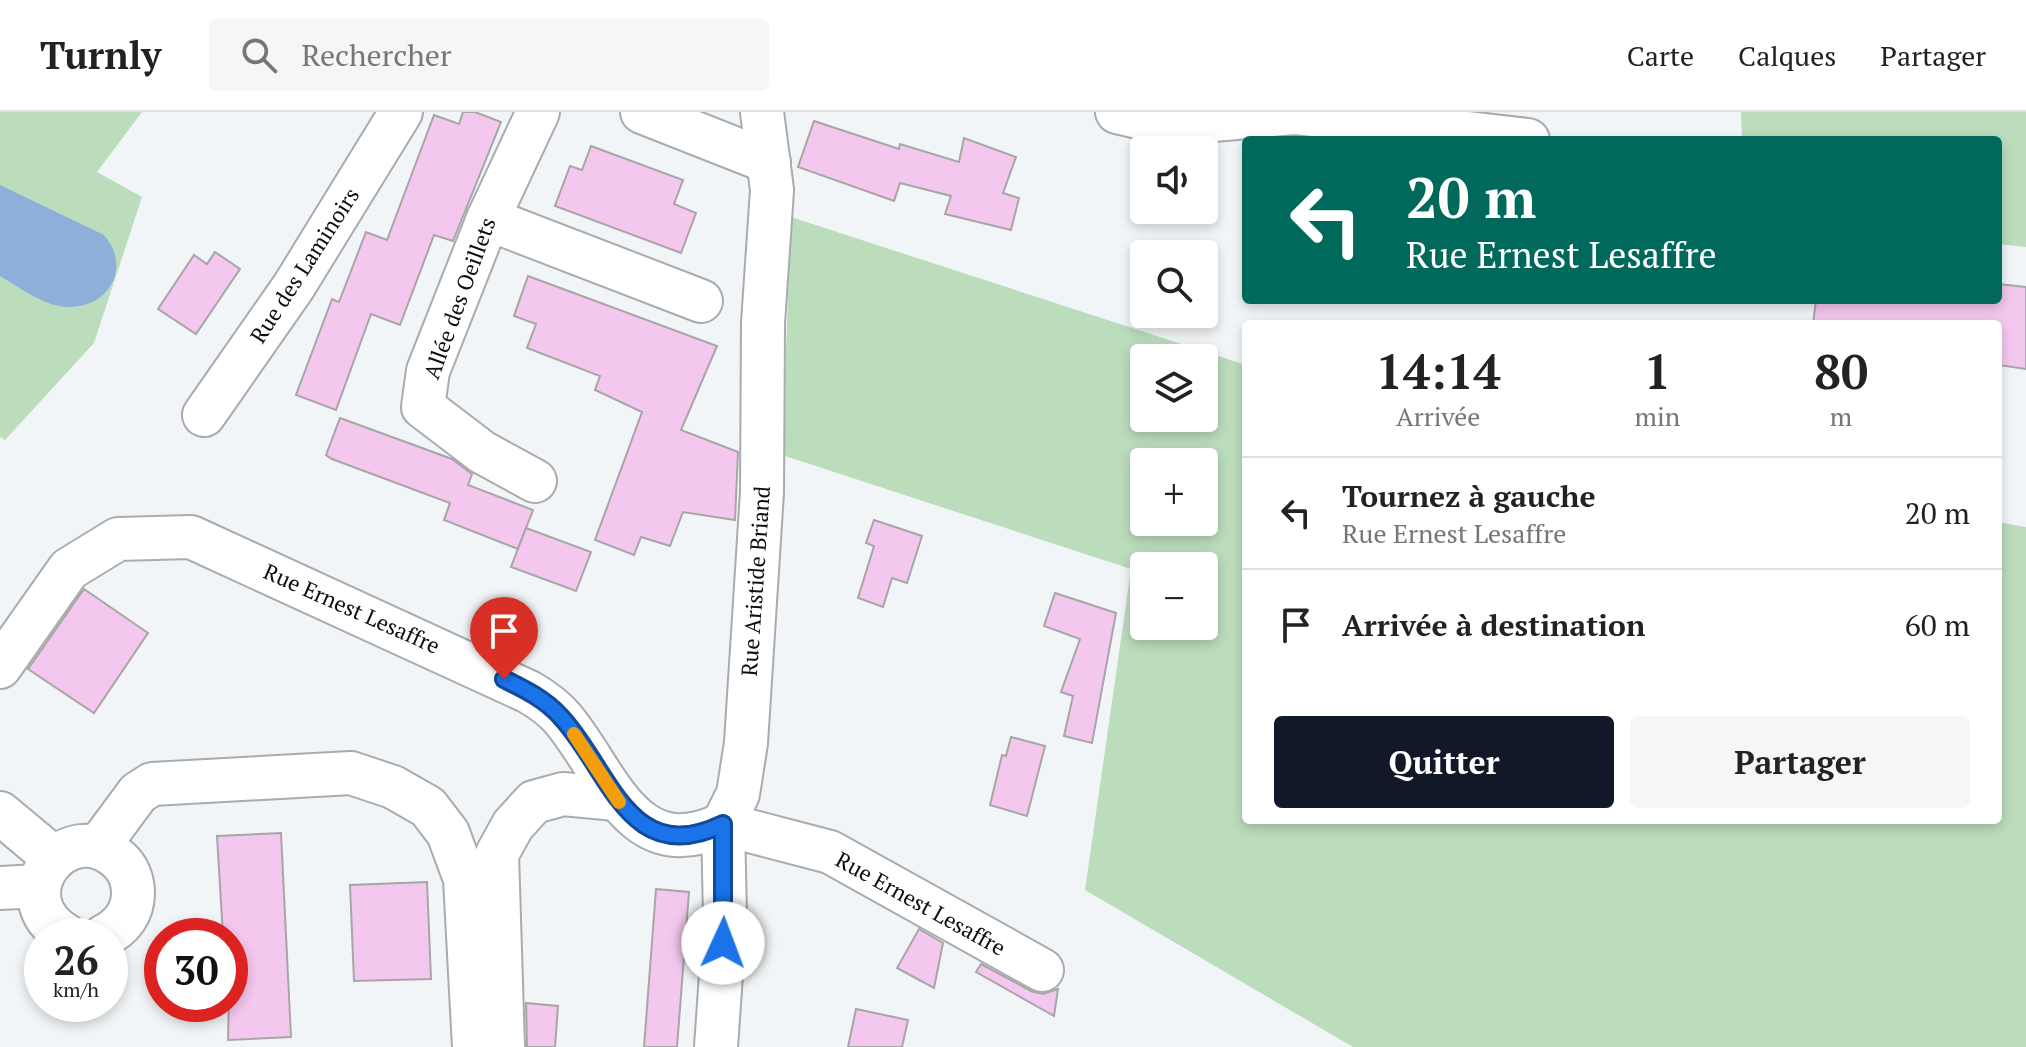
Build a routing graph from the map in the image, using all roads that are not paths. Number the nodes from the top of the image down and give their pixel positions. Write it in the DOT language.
graph roads {
  1 [pos="401,112"];
  2 [pos="538,112"];
  3 [pos="642,112"];
  4 [pos="762,112"];
  5 [pos="1117,112"];
  6 [pos="1493,136"];
  7 [pos="769,162"];
  8 [pos="488,219"];
  9 [pos="701,301"];
  10 [pos="204,415"];
  11 [pos="535,481"];
  12 [pos="0,667"];
  13 [pos="616,799"];
  14 [pos="0,813"];
  15 [pos="723,824"];
  16 [pos="98,847"];
  17 [pos="31,877"];
  18 [pos="46,918"];
  19 [pos="126,918"];
  20 [pos="1042,970"];
  21 [pos="474,1047"];
  22 [pos="503,1047"];
  23 [pos="716,1047"];
  1 -- 10 [label="street, Rue des Laminoirs"];
  2 -- 8 [label="street, Allée des Oeillets"];
  3 -- 7 [label="street"];
  4 -- 7 [label="street, Rue Aristide Briand"];
  5 -- 6 [label="street"];
  7 -- 15 [label="street, Rue Aristide Briand"];
  8 -- 9 [label="street"];
  8 -- 11 [label="street, Allée des Oeillets"];
  12 -- 13 [label="street, Rue Ernest Lesaffre"];
  13 -- 15 [label="street, Rue Ernest Lesaffre"];
  13 -- 22 [label="street"];
  14 -- 17 [label="street"];
  15 -- 20 [label="street, Rue Ernest Lesaffre"];
  15 -- 23 [label="street, Rue Aristide Briand"];
  16 -- 17 [label="street"];
  16 -- 19 [label="street"];
  16 -- 21 [label="street"];
  17 -- 18 [label="street"];
}
